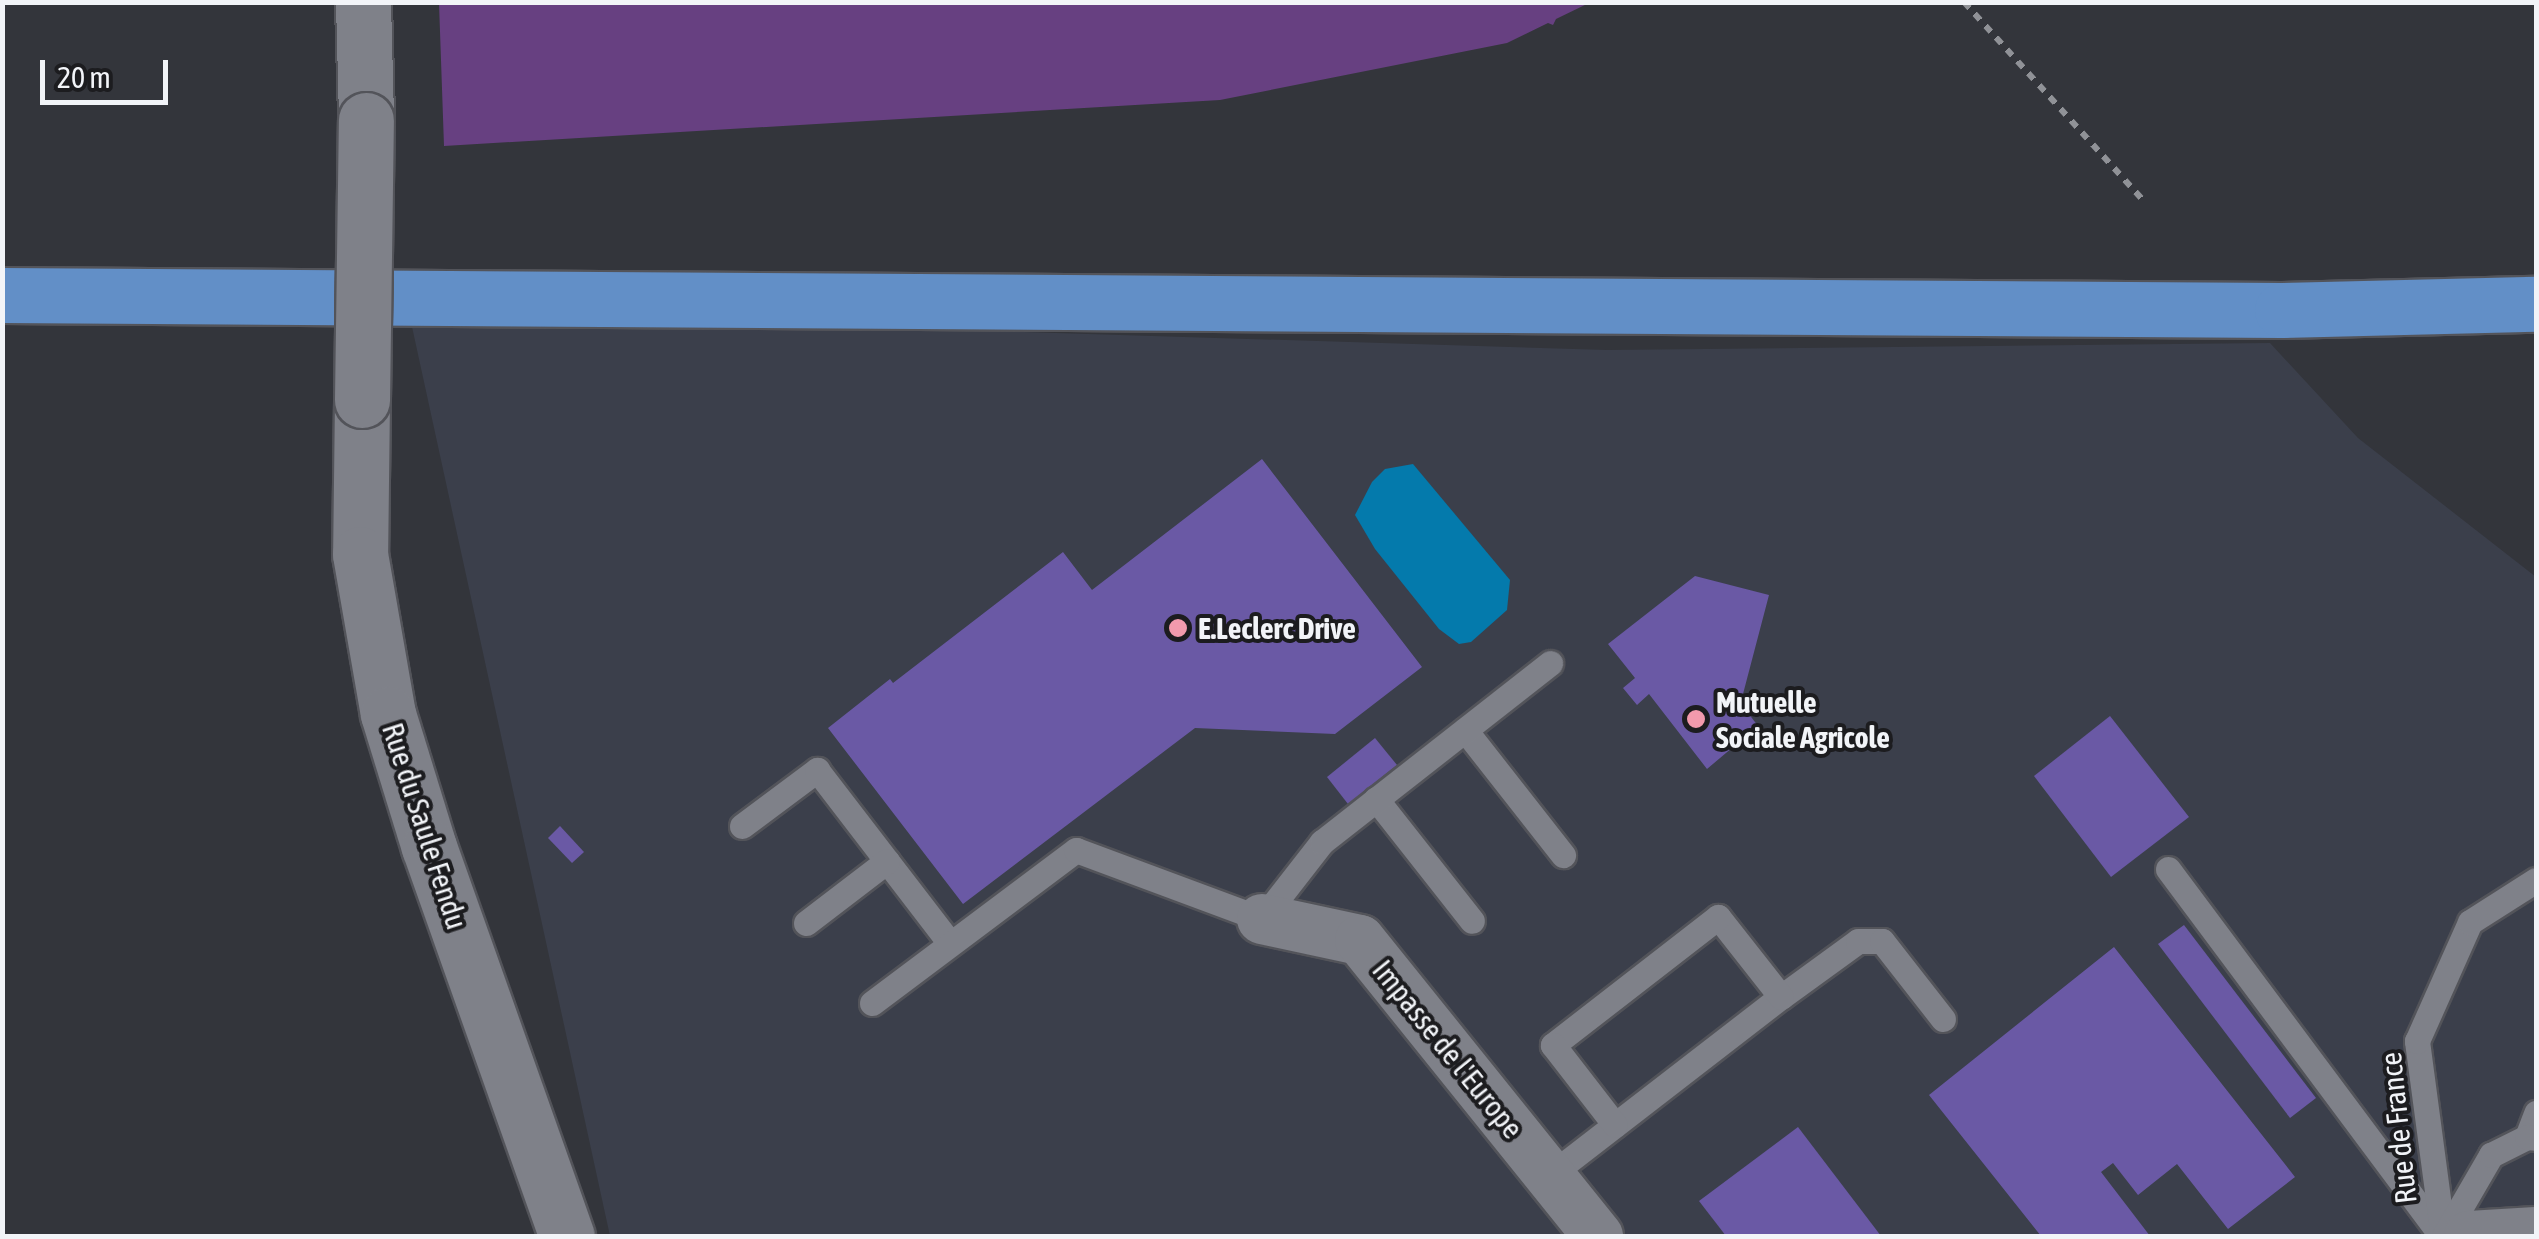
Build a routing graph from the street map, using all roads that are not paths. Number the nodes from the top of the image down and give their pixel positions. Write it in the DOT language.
graph roads {
  1 [pos="362,2"];
  2 [pos="2,294"];
  3 [pos="2536,304"];
  4 [pos="1550,662"];
  5 [pos="1465,730"];
  6 [pos="1376,800"];
  7 [pos="742,826"];
  8 [pos="1563,855"];
  9 [pos="887,861"];
  10 [pos="2168,869"];
  11 [pos="2536,880"];
  12 [pos="1262,919"];
  13 [pos="1472,921"];
  14 [pos="806,923"];
  15 [pos="949,942"];
  16 [pos="1781,997"];
  17 [pos="872,1003"];
  18 [pos="1943,1019"];
  19 [pos="1616,1125"];
  20 [pos="2533,1129"];
  21 [pos="1550,1176"];
  22 [pos="2536,1232"];
  23 [pos="568,1236"];
  24 [pos="1598,1236"];
  25 [pos="2469,1236"];
  26 [pos="2443,1237"];
  1 -- 23 [label="street, Rue du Saule Fendu, bridge"];
  2 -- 3 [label="main road"];
  4 -- 5 [label="lane"];
  5 -- 6 [label="lane"];
  5 -- 8 [label="lane"];
  6 -- 12 [label="lane"];
  6 -- 13 [label="lane"];
  7 -- 9 [label="lane"];
  9 -- 14 [label="lane"];
  9 -- 15 [label="lane"];
  10 -- 26 [label="lane"];
  11 -- 26 [label="lane, Rue de France"];
  12 -- 15 [label="lane"];
  12 -- 21 [label="street, Impasse de l'Europe"];
  15 -- 17 [label="lane"];
  16 -- 18 [label="lane"];
  16 -- 19 [label="lane"];
  16 -- 19 [label="lane"];
  19 -- 21 [label="lane"];
  20 -- 26 [label="lane"];
  21 -- 24 [label="street, Impasse de l'Europe"];
  22 -- 25 [label="street"];
}
